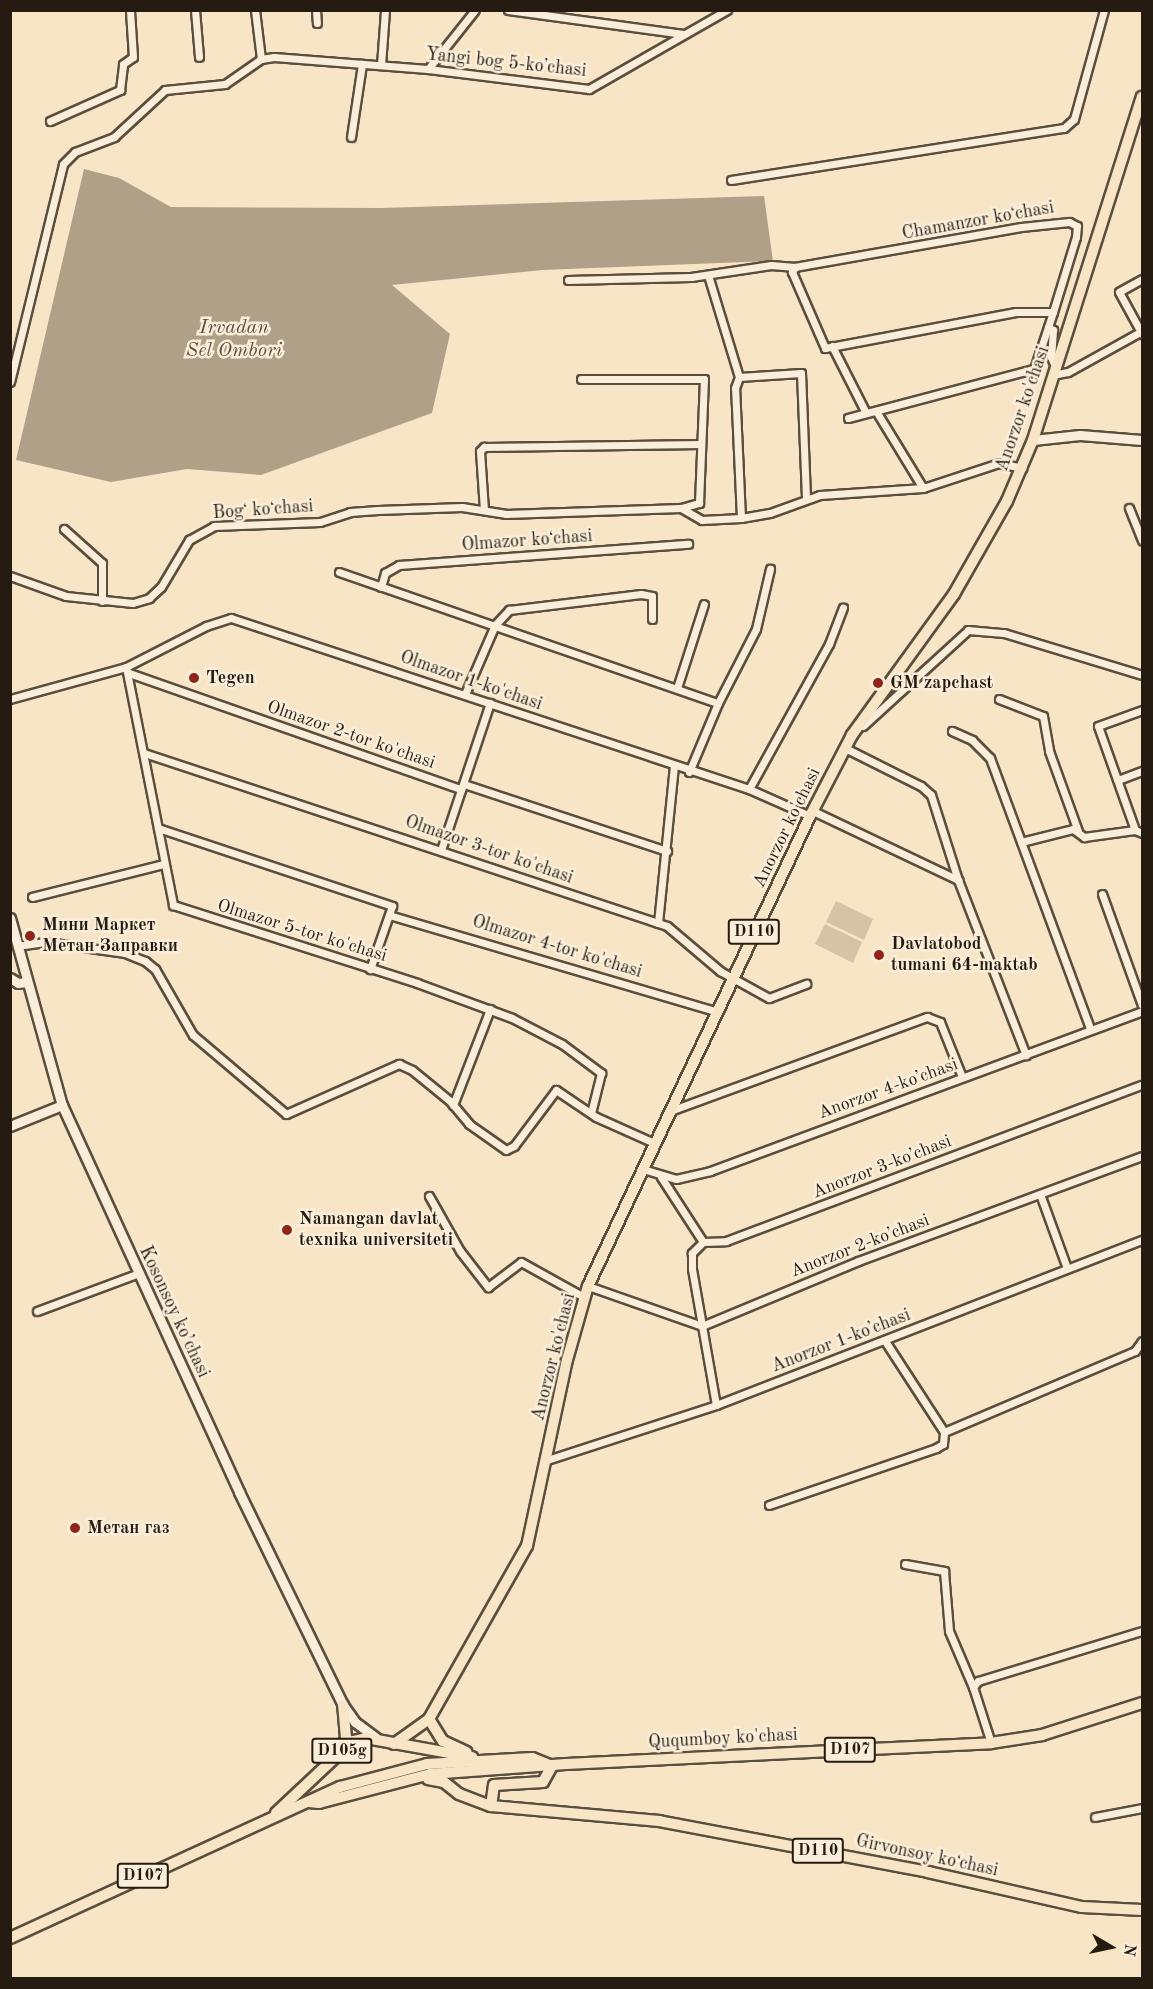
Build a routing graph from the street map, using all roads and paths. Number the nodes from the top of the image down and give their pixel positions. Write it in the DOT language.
graph roads {
  1 [pos="130,10"];
  2 [pos="195,10"];
  3 [pos="255,10"];
  4 [pos="316,10"];
  5 [pos="386,10"];
  6 [pos="475,10"];
  7 [pos="508,10"];
  8 [pos="727,10"];
  9 [pos="1104,10"];
  10 [pos="317,23"];
  11 [pos="683,34"];
  12 [pos="199,57"];
  13 [pos="261,59"];
  14 [pos="362,64"];
  15 [pos="381,65"];
  16 [pos="428,69"];
  17 [pos="1142,98"];
  18 [pos="50,121"];
  19 [pos="351,137"];
  20 [pos="730,180"];
  21 [pos="795,267"];
  22 [pos="708,275"];
  23 [pos="1143,279"];
  24 [pos="568,280"];
  25 [pos="1053,312"];
  26 [pos="1048,327"];
  27 [pos="1142,332"];
  28 [pos="832,346"];
  29 [pos="1054,371"];
  30 [pos="739,377"];
  31 [pos="581,379"];
  32 [pos="10,382"];
  33 [pos="876,411"];
  34 [pos="866,413"];
  35 [pos="848,418"];
  36 [pos="1141,438"];
  37 [pos="1033,440"];
  38 [pos="701,444"];
  39 [pos="1022,468"];
  40 [pos="923,488"];
  41 [pos="806,497"];
  42 [pos="681,508"];
  43 [pos="1129,508"];
  44 [pos="484,510"];
  45 [pos="741,518"];
  46 [pos="64,529"];
  47 [pos="1143,541"];
  48 [pos="688,544"];
  49 [pos="770,569"];
  50 [pos="339,572"];
  51 [pos="10,576"];
  52 [pos="381,587"];
  53 [pos="102,601"];
  54 [pos="704,604"];
  55 [pos="843,608"];
  56 [pos="652,620"];
  57 [pos="495,625"];
  58 [pos="128,670"];
  59 [pos="1143,675"];
  60 [pos="677,688"];
  61 [pos="465,694"];
  62 [pos="10,699"];
  63 [pos="999,699"];
  64 [pos="490,703"];
  65 [pos="718,703"];
  66 [pos="1143,710"];
  67 [pos="952,731"];
  68 [pos="852,735"];
  69 [pos="845,748"];
  70 [pos="144,753"];
  71 [pos="674,766"];
  72 [pos="1143,771"];
  73 [pos="689,772"];
  74 [pos="1118,780"];
  75 [pos="462,786"];
  76 [pos="749,789"];
  77 [pos="811,813"];
  78 [pos="158,828"];
  79 [pos="1078,831"];
  80 [pos="1139,831"];
  81 [pos="1021,842"];
  82 [pos="441,850"];
  83 [pos="667,851"];
  84 [pos="164,864"];
  85 [pos="958,880"];
  86 [pos="1102,894"];
  87 [pos="32,897"];
  88 [pos="389,915"];
  89 [pos="10,918"];
  90 [pos="658,923"];
  91 [pos="17,946"];
  92 [pos="370,969"];
  93 [pos="10,978"];
  94 [pos="732,978"];
  95 [pos="27,982"];
  96 [pos="806,984"];
  97 [pos="1143,1005"];
  98 [pos="490,1010"];
  99 [pos="716,1011"];
  100 [pos="1143,1011"];
  101 [pos="1090,1029"];
  102 [pos="1026,1055"];
  103 [pos="962,1077"];
  104 [pos="1143,1085"];
  105 [pos="62,1105"];
  106 [pos="453,1105"];
  107 [pos="670,1111"];
  108 [pos="591,1113"];
  109 [pos="10,1126"];
  110 [pos="654,1143"];
  111 [pos="1143,1156"];
  112 [pos="643,1169"];
  113 [pos="661,1177"];
  114 [pos="1040,1194"];
  115 [pos="429,1196"];
  116 [pos="1143,1240"];
  117 [pos="703,1242"];
  118 [pos="1067,1268"];
  119 [pos="139,1273"];
  120 [pos="588,1286"];
  121 [pos="585,1297"];
  122 [pos="37,1311"];
  123 [pos="702,1326"];
  124 [pos="885,1341"];
  125 [pos="1143,1341"];
  126 [pos="716,1405"];
  127 [pos="944,1432"];
  128 [pos="547,1460"];
  129 [pos="769,1504"];
  130 [pos="904,1564"];
  131 [pos="1143,1631"];
  132 [pos="973,1687"];
  133 [pos="1143,1703"];
  134 [pos="343,1705"];
  135 [pos="429,1719"];
  136 [pos="381,1740"];
  137 [pos="991,1743"];
  138 [pos="394,1744"];
  139 [pos="342,1751"];
  140 [pos="493,1761"];
  141 [pos="552,1766"];
  142 [pos="413,1777"];
  143 [pos="307,1784"];
  144 [pos="311,1801"];
  145 [pos="491,1806"];
  146 [pos="1143,1808"];
  147 [pos="275,1814"];
  148 [pos="1095,1817"];
  149 [pos="1143,1910"];
  150 [pos="10,1938"];
  1 -- 18 [label="street"];
  2 -- 12 [label="street"];
  3 -- 13 [label="street"];
  4 -- 10 [label="street"];
  5 -- 15 [label="street"];
  6 -- 16 [label="street"];
  7 -- 11 [label="street"];
  8 -- 11 [label="street, Yangi bog 5-koʼchasi"];
  9 -- 20 [label="street"];
  11 -- 16 [label="street, Yangi bog 5-koʼchasi"];
  13 -- 14 [label="street, Yangi bog 5-koʼchasi"];
  13 -- 32 [label="street"];
  14 -- 15 [label="street, Yangi bog 5-koʼchasi"];
  14 -- 19 [label="street"];
  15 -- 16 [label="street, Yangi bog 5-koʼchasi"];
  17 -- 29 [label="main road, Anorzor ko'chasi / D110"];
  21 -- 22 [label="street, Chamanzor koʻchasi"];
  21 -- 25 [label="street, Chamanzor koʻchasi"];
  21 -- 28 [label="street"];
  22 -- 24 [label="street, Chamanzor koʻchasi"];
  22 -- 30 [label="street"];
  23 -- 27 [label="street"];
  25 -- 26 [label="street, Chamanzor koʻchasi"];
  25 -- 28 [label="street"];
  26 -- 29 [label="street"];
  26 -- 33 [label="street, Chamanzor koʻchasi"];
  27 -- 29 [label="street"];
  28 -- 34 [label="street"];
  29 -- 37 [label="main road, Anorzor ko'chasi / D110"];
  30 -- 41 [label="street"];
  30 -- 45 [label="street"];
  31 -- 38 [label="street"];
  33 -- 34 [label="street, Chamanzor koʻchasi"];
  33 -- 40 [label="street"];
  34 -- 35 [label="street, Chamanzor koʻchasi"];
  36 -- 37 [label="main road"];
  37 -- 39 [label="main road, Anorzor ko'chasi / D110"];
  38 -- 42 [label="street"];
  38 -- 44 [label="street"];
  39 -- 40 [label="street"];
  39 -- 68 [label="main road, Anorzor ko'chasi / D110"];
  40 -- 41 [label="street"];
  41 -- 45 [label="street"];
  42 -- 44 [label="street, Bogʻ koʻchasi"];
  42 -- 45 [label="street"];
  43 -- 47 [label="street"];
  44 -- 53 [label="street, Bogʻ koʻchasi"];
  46 -- 53 [label="street"];
  48 -- 52 [label="street, Olmazor koʻchasi"];
  49 -- 65 [label="street"];
  50 -- 52 [label="street"];
  51 -- 53 [label="street, Bogʻ koʻchasi"];
  52 -- 57 [label="street"];
  54 -- 60 [label="street"];
  55 -- 76 [label="street"];
  56 -- 57 [label="street"];
  57 -- 60 [label="street"];
  57 -- 61 [label="street"];
  58 -- 61 [label="street, Olmazor 1-ko'chasi"];
  58 -- 62 [label="street, Olmazor 1-ko'chasi"];
  58 -- 70 [label="street, Olmazor 5-tor ko'chasi"];
  58 -- 75 [label="street, Olmazor 2-tor ko'chasi"];
  59 -- 68 [label="street"];
  60 -- 65 [label="street"];
  61 -- 64 [label="street, Olmazor 1-ko'chasi"];
  63 -- 79 [label="street"];
  64 -- 71 [label="street, Olmazor 1-ko'chasi"];
  64 -- 75 [label="street"];
  65 -- 73 [label="street"];
  66 -- 74 [label="street"];
  67 -- 81 [label="street"];
  68 -- 69 [label="main road, Anorzor ko'chasi / D110"];
  69 -- 77 [label="main road, Anorzor ko'chasi / D110"];
  69 -- 85 [label="street"];
  70 -- 78 [label="street, Olmazor 5-tor ko'chasi"];
  70 -- 82 [label="street, Olmazor 3-tor ko'chasi"];
  71 -- 73 [label="street, Olmazor 1-ko'chasi"];
  71 -- 83 [label="street"];
  72 -- 74 [label="street"];
  73 -- 76 [label="street, Olmazor 1-ko'chasi"];
  74 -- 80 [label="street"];
  75 -- 82 [label="street"];
  75 -- 83 [label="street, Olmazor 2-tor ko'chasi"];
  76 -- 77 [label="street, Olmazor 1-ko'chasi"];
  77 -- 85 [label="street, Olmazor 1-ko'chasi"];
  77 -- 94 [label="main road, Anorzor ko'chasi / D110"];
  78 -- 84 [label="street, Olmazor 5-tor ko'chasi"];
  78 -- 88 [label="street, Olmazor 4-tor ko'chasi"];
  79 -- 80 [label="street"];
  79 -- 81 [label="street"];
  81 -- 101 [label="street"];
  82 -- 90 [label="street, Olmazor 3-tor ko'chasi"];
  83 -- 90 [label="street"];
  84 -- 87 [label="street"];
  84 -- 92 [label="street, Olmazor 5-tor ko'chasi"];
  85 -- 102 [label="street"];
  86 -- 97 [label="street"];
  88 -- 92 [label="street"];
  88 -- 99 [label="street, Olmazor 4-tor ko'chasi"];
  89 -- 91 [label="main road, Kosonsoy ko’chasi / D105g"];
  90 -- 94 [label="street, Olmazor 3-tor ko'chasi"];
  91 -- 95 [label="main road, Kosonsoy ko’chasi / D105g"];
  91 -- 106 [label="street"];
  92 -- 98 [label="street, Olmazor 5-tor ko'chasi"];
  93 -- 95 [label="main road"];
  94 -- 96 [label="street, Olmazor 3-tor ko'chasi"];
  94 -- 99 [label="main road, Anorzor ko'chasi / D110"];
  95 -- 105 [label="main road, Kosonsoy ko’chasi / D105g"];
  98 -- 106 [label="street"];
  98 -- 108 [label="street, Olmazor 5-tor ko'chasi"];
  99 -- 107 [label="main road, Anorzor ko'chasi / D110"];
  100 -- 101 [label="street, Аnorzor 4-koʼchasi"];
  101 -- 102 [label="street, Аnorzor 4-koʼchasi"];
  102 -- 103 [label="street, Аnorzor 4-koʼchasi"];
  103 -- 107 [label="street"];
  103 -- 113 [label="street, Аnorzor 4-koʼchasi"];
  104 -- 117 [label="street, Аnorzor 3-koʼchasi"];
  105 -- 109 [label="main road"];
  105 -- 119 [label="main road, Kosonsoy ko’chasi / D105g"];
  106 -- 108 [label="street"];
  107 -- 110 [label="main road, Anorzor ko'chasi / D110"];
  108 -- 110 [label="street"];
  110 -- 112 [label="main road, Anorzor ko'chasi / D110"];
  111 -- 114 [label="street, Аnorzor 2-koʼchasi"];
  112 -- 113 [label="street, Аnorzor 4-koʼchasi"];
  112 -- 120 [label="main road, Anorzor ko'chasi / D110"];
  113 -- 117 [label="street"];
  114 -- 118 [label="street"];
  114 -- 123 [label="street, Аnorzor 2-koʼchasi"];
  115 -- 121 [label="street"];
  116 -- 118 [label="street, Аnorzor 1-koʼchasi"];
  117 -- 123 [label="street"];
  118 -- 124 [label="street, Аnorzor 1-koʼchasi"];
  119 -- 122 [label="street"];
  119 -- 134 [label="main road, Kosonsoy ko’chasi / D105g"];
  120 -- 121 [label="main road, Anorzor ko'chasi / D110"];
  120 -- 123 [label="street"];
  121 -- 128 [label="main road, Anorzor ko'chasi / D110"];
  123 -- 126 [label="street"];
  124 -- 126 [label="street, Аnorzor 1-koʼchasi"];
  124 -- 127 [label="street"];
  125 -- 127 [label="street"];
  126 -- 128 [label="street, Аnorzor 1-koʼchasi"];
  127 -- 129 [label="street"];
  128 -- 135 [label="main road, Anorzor ko'chasi / D110"];
  130 -- 132 [label="street"];
  131 -- 132 [label="street"];
  132 -- 137 [label="street"];
  133 -- 137 [label="main road, Ququmboy ko'chasi / D107"];
  134 -- 136 [label="main road, D105g"];
  134 -- 139 [label="main road, D105g"];
  135 -- 138 [label="main road, D110"];
  135 -- 140 [label="main road"];
  136 -- 138 [label="main road"];
  136 -- 139 [label="main road"];
  137 -- 141 [label="main road, Ququmboy ko'chasi / D107"];
  138 -- 140 [label="main road"];
  139 -- 143 [label="main road, D105g"];
  140 -- 141 [label="main road, D107"];
  140 -- 144 [label="main road, D107"];
  141 -- 142 [label="main road, D107"];
  141 -- 145 [label="main road"];
  142 -- 144 [label="main road, D107"];
  142 -- 145 [label="main road, D110"];
  143 -- 144 [label="main road"];
  143 -- 147 [label="main road, D105g"];
  144 -- 147 [label="main road, D107"];
  145 -- 149 [label="main road, Girvonsoy koʻchasi / D110"];
  146 -- 148 [label="street"];
  147 -- 150 [label="main road, D107"];
}
